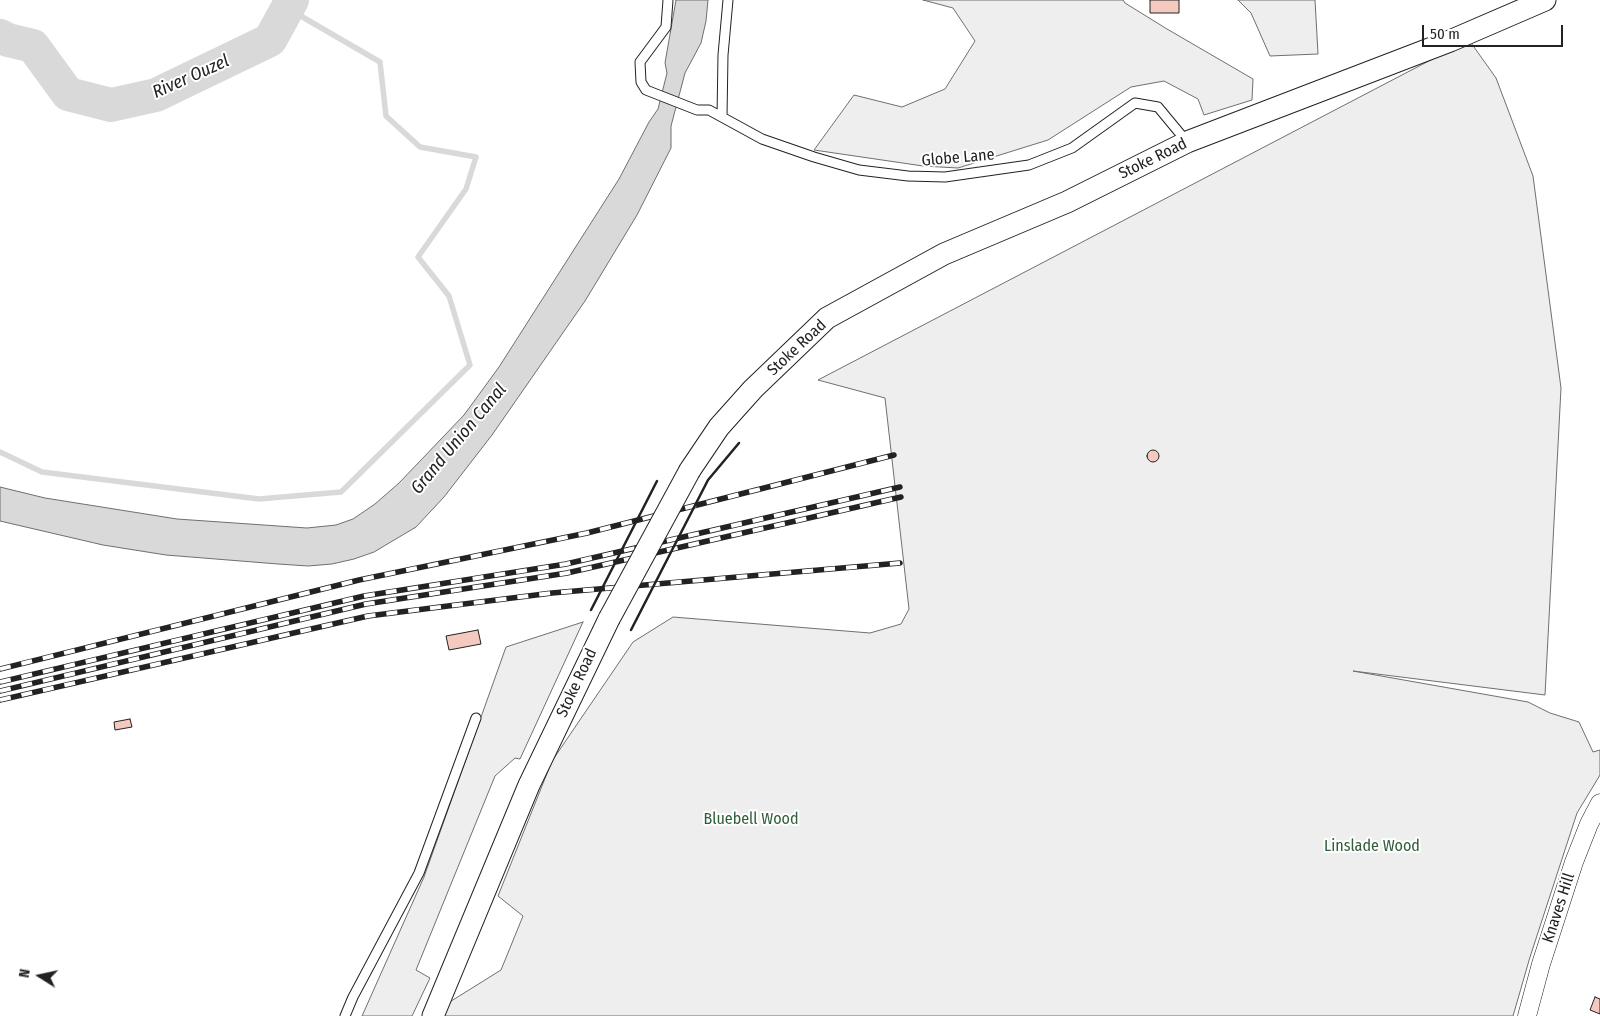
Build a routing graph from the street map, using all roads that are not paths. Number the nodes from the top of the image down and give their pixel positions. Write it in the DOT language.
graph roads {
  1 [pos="668,0"];
  2 [pos="728,0"];
  3 [pos="1545,0"];
  4 [pos="722,117"];
  5 [pos="1187,142"];
  6 [pos="476,718"];
  7 [pos="1600,803"];
  8 [pos="1595,826"];
  9 [pos="345,1016"];
  10 [pos="433,1016"];
  11 [pos="1527,1016"];
  1 -- 4 [label="lane, Globe Lane"];
  2 -- 4 [label="lane"];
  3 -- 5 [label="street, Stoke Road"];
  4 -- 5 [label="lane, Globe Lane"];
  5 -- 10 [label="street, Stoke Road, bridge"];
  6 -- 9 [label="lane"];
  7 -- 8 [label="street, Knaves Hill"];
  8 -- 11 [label="street, Knaves Hill"];
}
